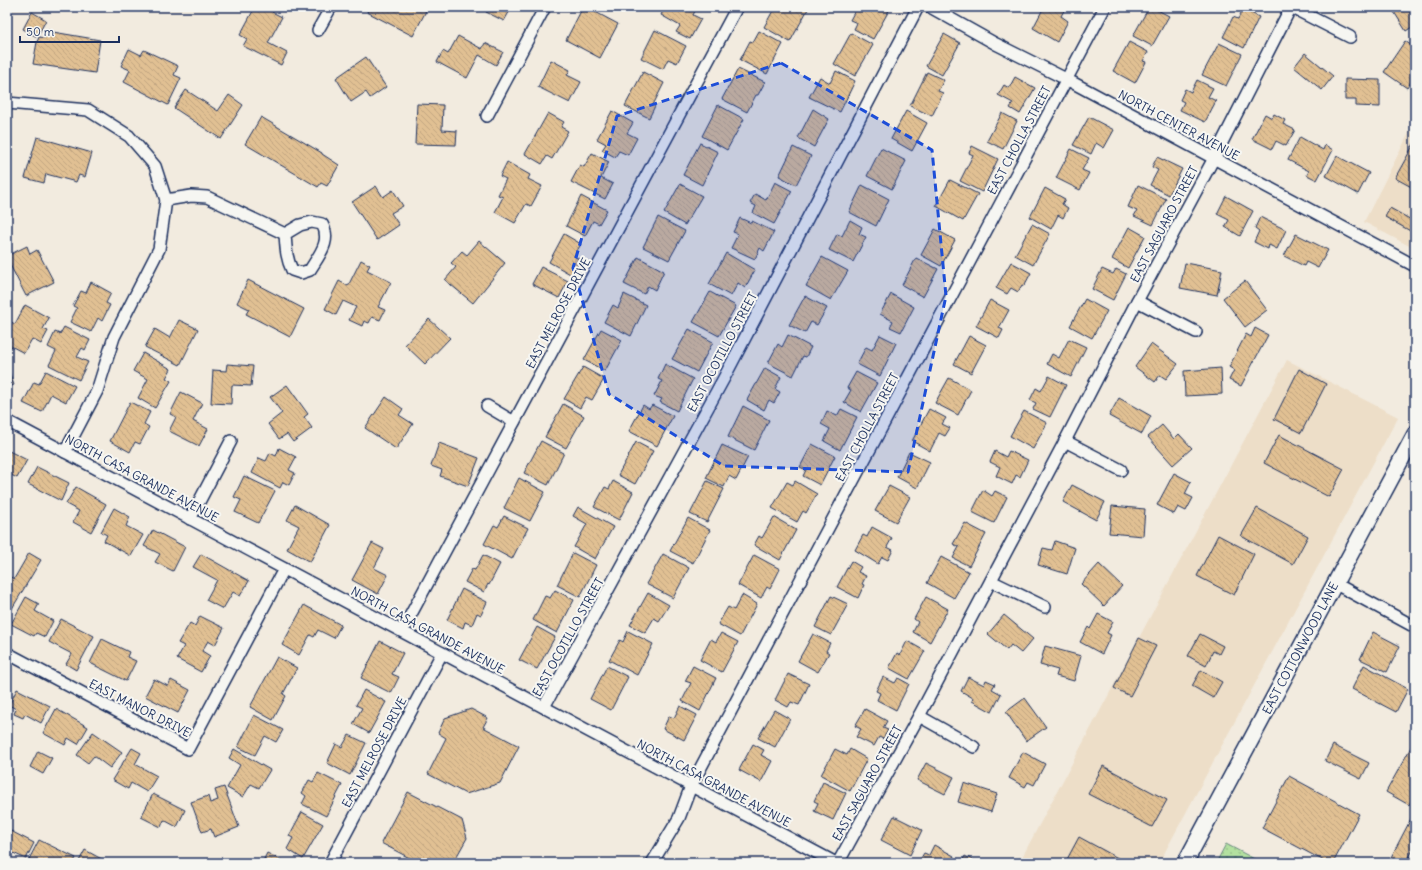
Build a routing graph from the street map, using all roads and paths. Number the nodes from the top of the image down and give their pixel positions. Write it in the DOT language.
graph roads {
  1 [pos="330,7"];
  2 [pos="545,7"];
  3 [pos="737,7"];
  4 [pos="918,7"];
  5 [pos="930,7"];
  6 [pos="1105,7"];
  7 [pos="1291,7"];
  8 [pos="318,30"];
  9 [pos="1350,37"];
  10 [pos="1066,80"];
  11 [pos="7,103"];
  12 [pos="487,116"];
  13 [pos="1214,158"];
  14 [pos="166,200"];
  15 [pos="285,234"];
  16 [pos="1415,266"];
  17 [pos="1137,301"];
  18 [pos="1196,332"];
  19 [pos="487,406"];
  20 [pos="7,421"];
  21 [pos="514,422"];
  22 [pos="1415,434"];
  23 [pos="231,441"];
  24 [pos="1065,441"];
  25 [pos="65,452"];
  26 [pos="1121,470"];
  27 [pos="190,519"];
  28 [pos="284,569"];
  29 [pos="991,581"];
  30 [pos="1334,583"];
  31 [pos="1045,607"];
  32 [pos="1415,627"];
  33 [pos="402,631"];
  34 [pos="7,652"];
  35 [pos="442,653"];
  36 [pos="544,707"];
  37 [pos="919,716"];
  38 [pos="974,747"];
  39 [pos="691,786"];
  40 [pos="330,863"];
  41 [pos="652,863"];
  42 [pos="837,863"];
  43 [pos="1185,863"];
  1 -- 8 [label="street"];
  2 -- 12 [label="street"];
  3 -- 21 [label="street, EAST MELROSE DRIVE"];
  4 -- 36 [label="street, EAST OCOTILLO STREET"];
  5 -- 10 [label="street, NORTH CENTER AVENUE"];
  6 -- 10 [label="street, EAST CHOLLA STREET"];
  7 -- 9 [label="street"];
  7 -- 13 [label="street, EAST SAGUARO STREET"];
  10 -- 13 [label="street, NORTH CENTER AVENUE"];
  10 -- 39 [label="street, EAST CHOLLA STREET"];
  11 -- 14 [label="street"];
  13 -- 16 [label="street, NORTH CENTER AVENUE"];
  13 -- 17 [label="street, EAST SAGUARO STREET"];
  14 -- 15 [label="street"];
  14 -- 25 [label="street"];
  15 -- 15 [label="street"];
  17 -- 18 [label="street, EAST SAGUARO STREET"];
  17 -- 24 [label="street, EAST SAGUARO STREET"];
  19 -- 21 [label="street"];
  20 -- 25 [label="street, NORTH CASA GRANDE AVENUE"];
  21 -- 33 [label="street, EAST MELROSE DRIVE"];
  22 -- 30 [label="main road, EAST COTTONWOOD LANE"];
  23 -- 27 [label="street"];
  24 -- 26 [label="street"];
  24 -- 29 [label="street, EAST SAGUARO STREET"];
  25 -- 27 [label="street, NORTH CASA GRANDE AVENUE"];
  27 -- 28 [label="street, NORTH CASA GRANDE AVENUE"];
  28 -- 33 [label="street, NORTH CASA GRANDE AVENUE"];
  28 -- 34 [label="street, EAST MANOR DRIVE"];
  29 -- 31 [label="street"];
  29 -- 37 [label="street, EAST SAGUARO STREET"];
  30 -- 32 [label="street"];
  30 -- 43 [label="main road, EAST COTTONWOOD LANE"];
  33 -- 35 [label="street, NORTH CASA GRANDE AVENUE"];
  35 -- 36 [label="street, NORTH CASA GRANDE AVENUE"];
  35 -- 40 [label="street, EAST MELROSE DRIVE"];
  36 -- 39 [label="street, NORTH CASA GRANDE AVENUE"];
  37 -- 38 [label="street"];
  37 -- 42 [label="street, EAST SAGUARO STREET"];
  39 -- 41 [label="street, EAST CHOLLA STREET"];
  39 -- 42 [label="street, NORTH CASA GRANDE AVENUE"];
}
